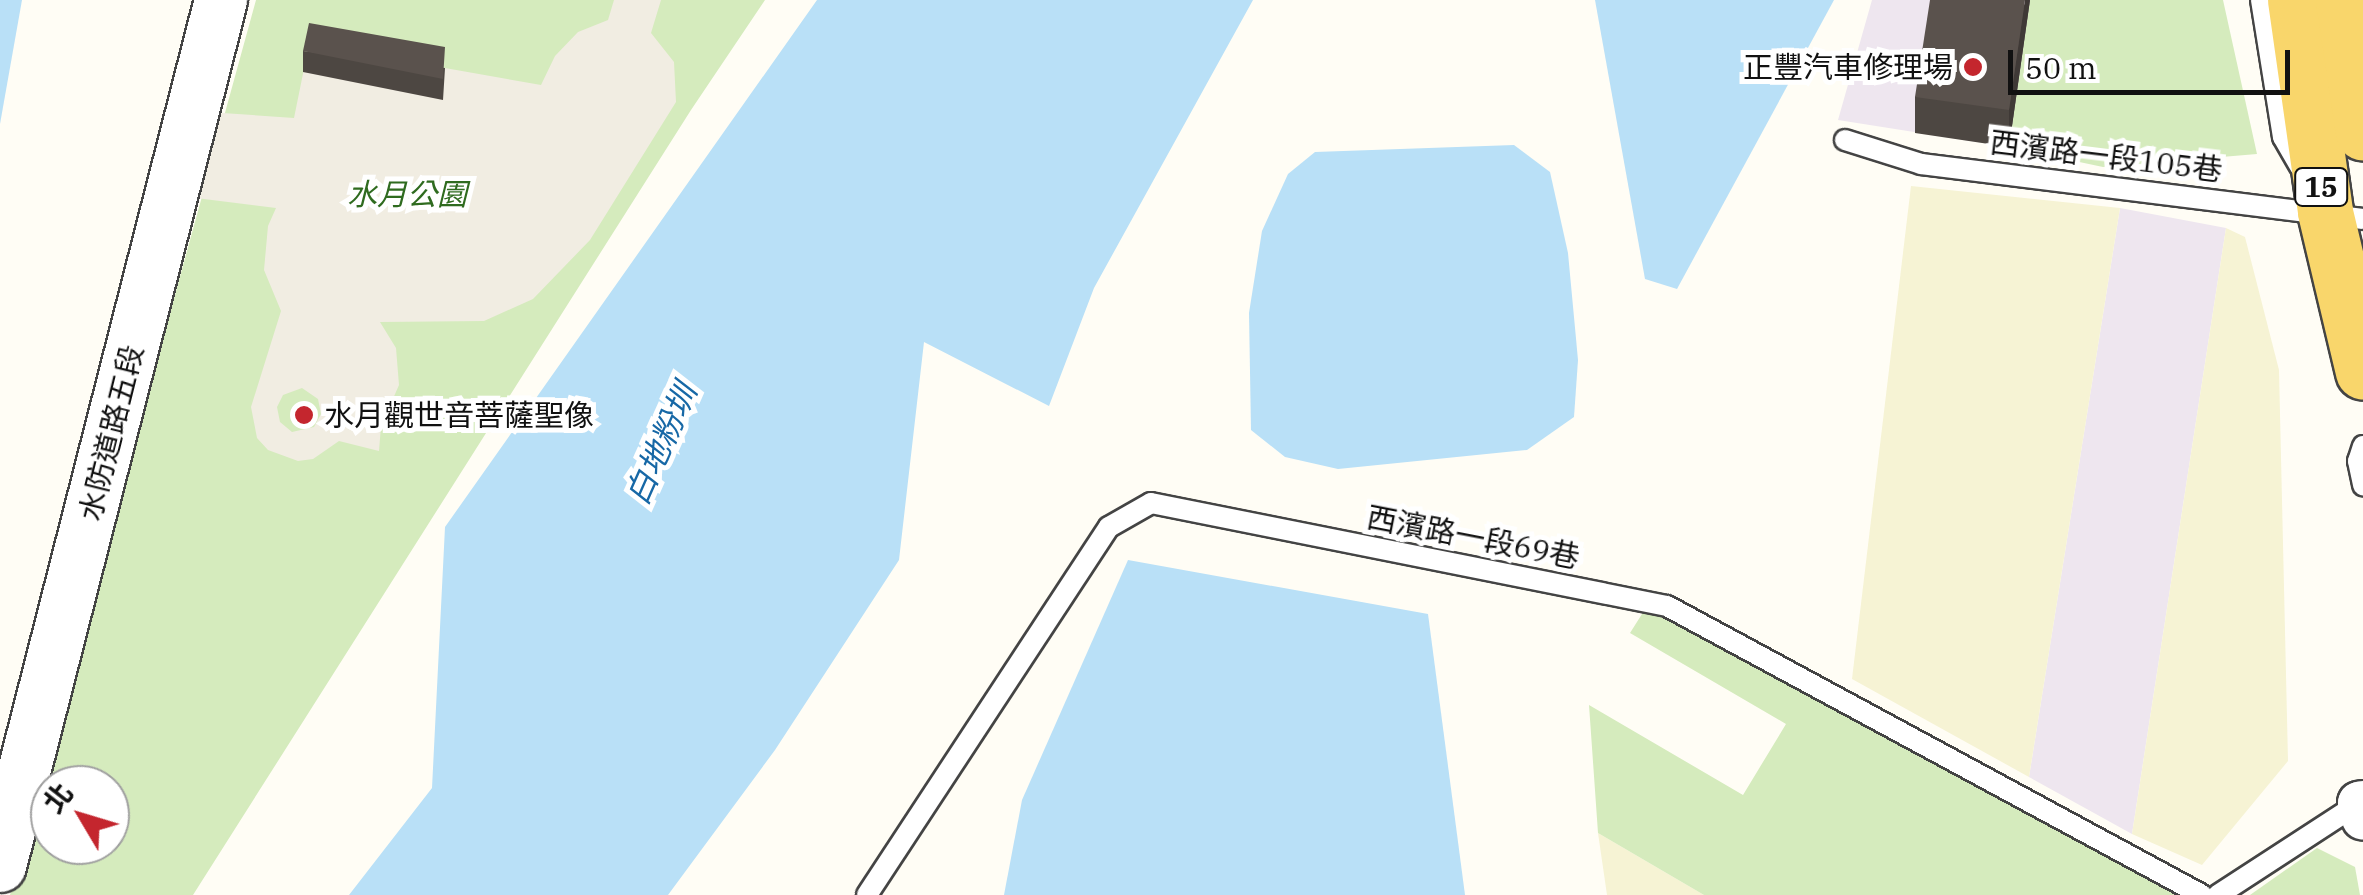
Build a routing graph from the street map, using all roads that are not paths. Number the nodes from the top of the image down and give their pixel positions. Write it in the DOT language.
graph roads {
  1 [pos="221,0"];
  2 [pos="2260,0"];
  3 [pos="2295,0"];
  4 [pos="2343,0"];
  5 [pos="2363,133"];
  6 [pos="1845,140"];
  7 [pos="2344,216"];
  8 [pos="2363,372"];
  9 [pos="2363,446"];
  10 [pos="2363,486"];
  11 [pos="2362,808"];
  12 [pos="0,866"];
  13 [pos="867,895"];
  14 [pos="2202,895"];
  15 [pos="2218,895"];
  1 -- 12 [label="street, 水防道路五段"];
  2 -- 7 [label="lane"];
  3 -- 7 [label="main road, 15"];
  4 -- 5 [label="main road, 15"];
  6 -- 7 [label="lane, 西濱路一段105巷"];
  7 -- 8 [label="main road, 15"];
  9 -- 10 [label="lane"];
  11 -- 15 [label="lane"];
  13 -- 14 [label="lane, 西濱路一段69巷"];
}
